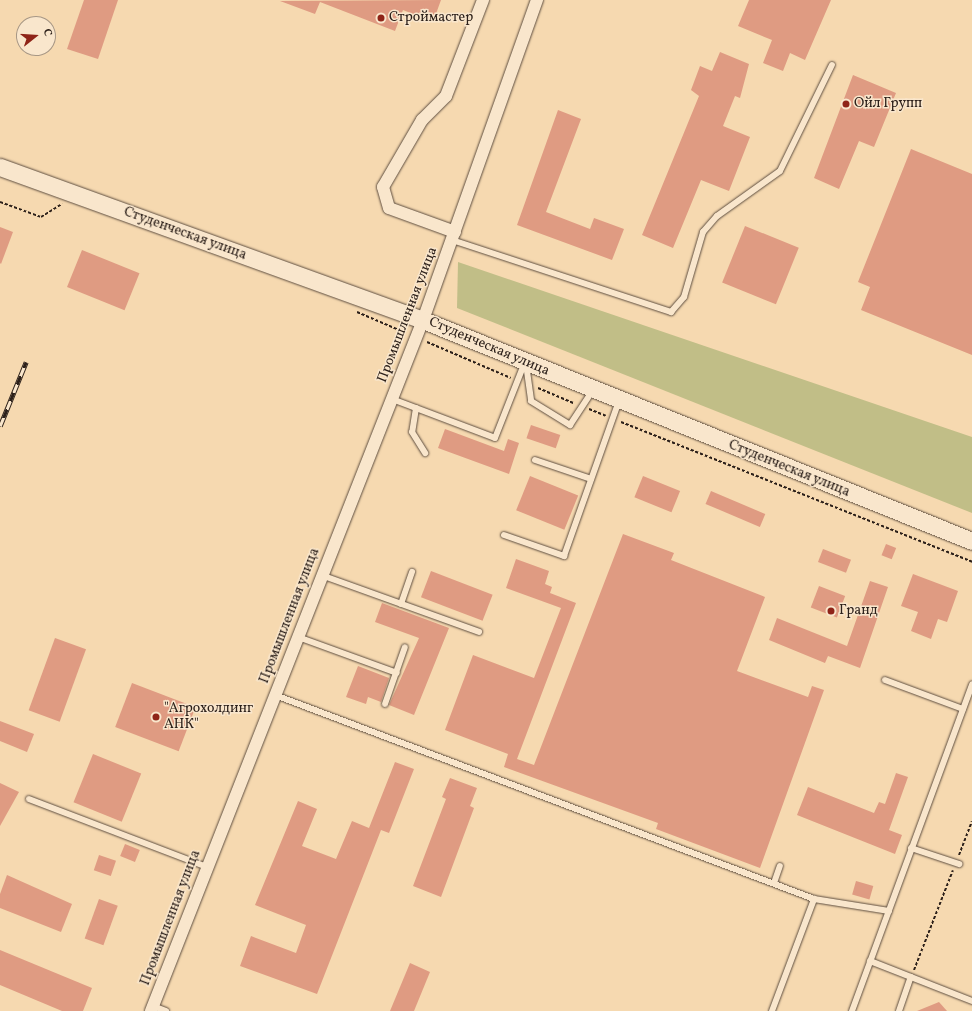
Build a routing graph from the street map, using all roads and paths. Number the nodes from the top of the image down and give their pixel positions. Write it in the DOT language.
graph roads {
  1 [pos="484,0"];
  2 [pos="537,0"];
  3 [pos="832,65"];
  4 [pos="0,167"];
  5 [pos="68,201"];
  6 [pos="0,202"];
  7 [pos="453,236"];
  8 [pos="354,311"];
  9 [pos="423,320"];
  10 [pos="416,338"];
  11 [pos="525,362"];
  12 [pos="518,381"];
  13 [pos="528,384"];
  14 [pos="593,390"];
  15 [pos="392,399"];
  16 [pos="619,401"];
  17 [pos="585,407"];
  18 [pos="416,408"];
  19 [pos="613,419"];
  20 [pos="425,453"];
  21 [pos="535,460"];
  22 [pos="591,479"];
  23 [pos="504,535"];
  24 [pos="972,541"];
  25 [pos="972,562"];
  26 [pos="412,572"];
  27 [pos="321,575"];
  28 [pos="401,604"];
  29 [pos="479,632"];
  30 [pos="298,637"];
  31 [pos="405,647"];
  32 [pos="397,673"];
  33 [pos="885,680"];
  34 [pos="972,684"];
  35 [pos="275,695"];
  36 [pos="385,704"];
  37 [pos="963,709"];
  38 [pos="29,799"];
  39 [pos="972,820"];
  40 [pos="911,848"];
  41 [pos="958,863"];
  42 [pos="780,866"];
  43 [pos="207,867"];
  44 [pos="774,883"];
  45 [pos="814,899"];
  46 [pos="889,911"];
  47 [pos="870,961"];
  48 [pos="911,977"];
  49 [pos="972,1001"];
  50 [pos="152,1008"];
  51 [pos="166,1011"];
  52 [pos="772,1011"];
  53 [pos="852,1011"];
  54 [pos="899,1011"];
  1 -- 7 [label="street"];
  2 -- 7 [label="street, Промышленная улица"];
  3 -- 7 [label="lane"];
  4 -- 9 [label="main road, Студенческая улица"];
  5 -- 6 [label="path"];
  7 -- 9 [label="street, Промышленная улица"];
  8 -- 10 [label="path"];
  9 -- 10 [label="street, Промышленная улица"];
  9 -- 11 [label="main road, Студенческая улица"];
  10 -- 12 [label="path"];
  10 -- 15 [label="street, Промышленная улица"];
  11 -- 12 [label="lane"];
  11 -- 13 [label="lane"];
  11 -- 14 [label="main road, Студенческая улица"];
  12 -- 18 [label="lane"];
  13 -- 17 [label="path"];
  13 -- 17 [label="lane"];
  14 -- 16 [label="main road, Студенческая улица"];
  14 -- 17 [label="lane"];
  15 -- 18 [label="lane"];
  15 -- 27 [label="street, Промышленная улица"];
  16 -- 19 [label="lane"];
  16 -- 24 [label="main road, Студенческая улица"];
  17 -- 19 [label="path"];
  18 -- 20 [label="lane"];
  19 -- 22 [label="lane"];
  19 -- 25 [label="path"];
  21 -- 22 [label="lane"];
  22 -- 23 [label="lane"];
  26 -- 28 [label="lane"];
  27 -- 28 [label="lane"];
  27 -- 30 [label="street, Промышленная улица"];
  28 -- 29 [label="lane"];
  30 -- 32 [label="lane"];
  30 -- 35 [label="street, Промышленная улица"];
  31 -- 32 [label="lane"];
  32 -- 36 [label="lane"];
  33 -- 37 [label="lane"];
  34 -- 37 [label="lane"];
  35 -- 43 [label="street, Промышленная улица"];
  35 -- 44 [label="lane"];
  37 -- 40 [label="lane"];
  38 -- 43 [label="lane"];
  39 -- 41 [label="path"];
  40 -- 41 [label="lane"];
  40 -- 46 [label="lane"];
  41 -- 48 [label="path"];
  42 -- 44 [label="lane"];
  43 -- 50 [label="street, Промышленная улица"];
  44 -- 45 [label="lane"];
  45 -- 46 [label="lane"];
  45 -- 52 [label="lane"];
  46 -- 47 [label="lane"];
  47 -- 48 [label="lane"];
  47 -- 53 [label="lane"];
  48 -- 49 [label="lane"];
  48 -- 54 [label="lane"];
  50 -- 51 [label="lane"];
}
